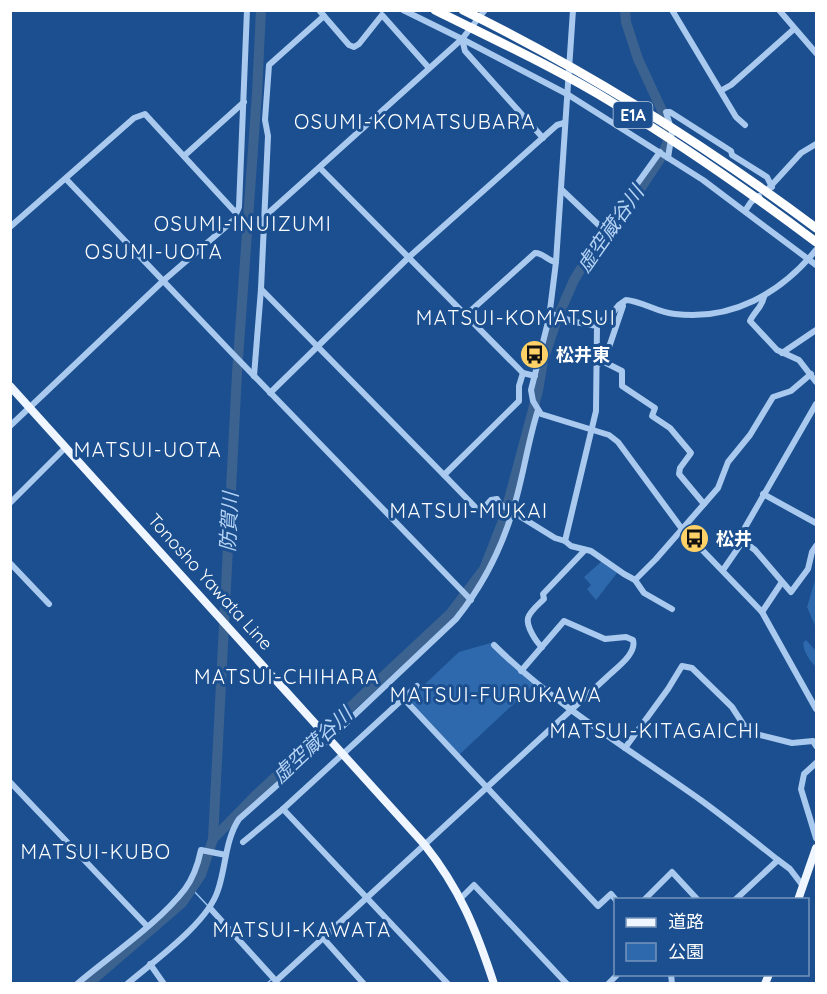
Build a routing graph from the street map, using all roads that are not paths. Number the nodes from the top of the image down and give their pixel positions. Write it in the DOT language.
graph roads {
  1 [pos="247,10"];
  2 [pos="403,10"];
  3 [pos="435,10"];
  4 [pos="463,10"];
  5 [pos="485,10"];
  6 [pos="573,10"];
  7 [pos="672,10"];
  8 [pos="778,10"];
  9 [pos="322,13"];
  10 [pos="383,13"];
  11 [pos="794,29"];
  12 [pos="462,39"];
  13 [pos="816,53"];
  14 [pos="429,68"];
  15 [pos="722,90"];
  16 [pos="567,94"];
  17 [pos="244,102"];
  18 [pos="564,123"];
  19 [pos="745,125"];
  20 [pos="543,138"];
  21 [pos="816,144"];
  22 [pos="660,152"];
  23 [pos="184,156"];
  24 [pos="668,158"];
  25 [pos="742,161"];
  26 [pos="320,168"];
  27 [pos="732,175"];
  28 [pos="66,178"];
  29 [pos="772,186"];
  30 [pos="561,189"];
  31 [pos="745,211"];
  32 [pos="237,216"];
  33 [pos="264,217"];
  34 [pos="10,227"];
  35 [pos="816,228"];
  36 [pos="816,242"];
  37 [pos="816,250"];
  38 [pos="409,257"];
  39 [pos="809,258"];
  40 [pos="556,262"];
  41 [pos="816,265"];
  42 [pos="163,281"];
  43 [pos="261,289"];
  44 [pos="764,297"];
  45 [pos="626,300"];
  46 [pos="549,313"];
  47 [pos="467,314"];
  48 [pos="597,326"];
  49 [pos="816,330"];
  50 [pos="318,347"];
  51 [pos="782,353"];
  52 [pos="601,363"];
  53 [pos="523,373"];
  54 [pos="811,374"];
  55 [pos="254,376"];
  56 [pos="535,376"];
  57 [pos="816,382"];
  58 [pos="10,386"];
  59 [pos="270,393"];
  60 [pos="816,404"];
  61 [pos="29,407"];
  62 [pos="537,409"];
  63 [pos="10,426"];
  64 [pos="592,429"];
  65 [pos="66,447"];
  66 [pos="444,475"];
  67 [pos="763,494"];
  68 [pos="10,502"];
  69 [pos="704,504"];
  70 [pos="512,512"];
  71 [pos="816,524"];
  72 [pos="682,529"];
  73 [pos="565,541"];
  74 [pos="743,541"];
  75 [pos="816,546"];
  76 [pos="585,549"];
  77 [pos="10,563"];
  78 [pos="723,570"];
  79 [pos="635,580"];
  80 [pos="782,582"];
  81 [pos="471,600"];
  82 [pos="49,604"];
  83 [pos="672,609"];
  84 [pos="762,612"];
  85 [pos="494,645"];
  86 [pos="542,647"];
  87 [pos="521,671"];
  88 [pos="417,686"];
  89 [pos="404,699"];
  90 [pos="816,709"];
  91 [pos="571,710"];
  92 [pos="325,735"];
  93 [pos="816,746"];
  94 [pos="625,748"];
  95 [pos="343,754"];
  96 [pos="816,763"];
  97 [pos="10,782"];
  98 [pos="488,788"];
  99 [pos="283,808"];
  100 [pos="816,838"];
  101 [pos="243,842"];
  102 [pos="424,844"];
  103 [pos="816,848"];
  104 [pos="226,855"];
  105 [pos="778,860"];
  106 [pos="803,886"];
  107 [pos="367,897"];
  108 [pos="461,898"];
  109 [pos="614,898"];
  110 [pos="646,898"];
  111 [pos="696,898"];
  112 [pos="737,898"];
  113 [pos="799,898"];
  114 [pos="210,908"];
  115 [pos="147,926"];
  116 [pos="323,938"];
  117 [pos="150,964"];
  118 [pos="77,984"];
  119 [pos="127,984"];
  120 [pos="164,984"];
  121 [pos="364,984"];
  122 [pos="448,984"];
  123 [pos="494,984"];
  124 [pos="567,984"];
  1 -- 17 [label="street"];
  2 -- 12 [label="street"];
  3 -- 36 [label="highway, E1A, bridge"];
  4 -- 35 [label="highway, E1A, bridge"];
  5 -- 12 [label="street"];
  6 -- 16 [label="street"];
  7 -- 15 [label="street"];
  8 -- 11 [label="street"];
  9 -- 10 [label="street"];
  9 -- 33 [label="street"];
  10 -- 14 [label="street"];
  11 -- 13 [label="street"];
  11 -- 15 [label="street"];
  12 -- 14 [label="street"];
  12 -- 16 [label="street"];
  12 -- 20 [label="street"];
  14 -- 26 [label="street"];
  15 -- 19 [label="street"];
  16 -- 18 [label="street"];
  16 -- 22 [label="street"];
  17 -- 23 [label="street"];
  17 -- 32 [label="street"];
  18 -- 20 [label="street"];
  18 -- 30 [label="street"];
  20 -- 38 [label="street"];
  21 -- 29 [label="street"];
  22 -- 24 [label="street"];
  22 -- 30 [label="street"];
  23 -- 28 [label="street"];
  23 -- 32 [label="street"];
  24 -- 25 [label="street"];
  24 -- 31 [label="street"];
  25 -- 27 [label="street"];
  25 -- 29 [label="street"];
  26 -- 33 [label="street"];
  26 -- 38 [label="street"];
  28 -- 34 [label="street"];
  28 -- 42 [label="street"];
  29 -- 31 [label="street"];
  30 -- 40 [label="street"];
  31 -- 39 [label="street"];
  32 -- 42 [label="street"];
  33 -- 43 [label="street"];
  37 -- 39 [label="street"];
  38 -- 47 [label="street"];
  38 -- 50 [label="street"];
  39 -- 41 [label="street"];
  39 -- 44 [label="street"];
  40 -- 46 [label="street"];
  40 -- 47 [label="street"];
  42 -- 55 [label="street"];
  42 -- 61 [label="street"];
  43 -- 50 [label="street"];
  43 -- 55 [label="street"];
  44 -- 45 [label="street"];
  44 -- 51 [label="street"];
  45 -- 48 [label="street"];
  45 -- 52 [label="street"];
  46 -- 48 [label="street"];
  46 -- 56 [label="street"];
  47 -- 53 [label="street"];
  48 -- 52 [label="street"];
  49 -- 51 [label="street"];
  50 -- 59 [label="street"];
  50 -- 66 [label="street"];
  51 -- 54 [label="street"];
  52 -- 64 [label="street"];
  52 -- 69 [label="street"];
  53 -- 56 [label="street"];
  53 -- 66 [label="street"];
  54 -- 57 [label="street"];
  54 -- 69 [label="street"];
  55 -- 59 [label="street"];
  56 -- 62 [label="street"];
  58 -- 61 [label="main road, Tonosho Yawata Line"];
  59 -- 81 [label="street"];
  60 -- 67 [label="street"];
  61 -- 63 [label="street"];
  61 -- 65 [label="main road, Tonosho Yawata Line"];
  62 -- 64 [label="street"];
  62 -- 70 [label="street"];
  64 -- 72 [label="street"];
  64 -- 73 [label="street"];
  65 -- 68 [label="street"];
  65 -- 92 [label="main road, Tonosho Yawata Line"];
  66 -- 70 [label="street"];
  67 -- 71 [label="street"];
  67 -- 74 [label="street"];
  69 -- 72 [label="street"];
  70 -- 73 [label="street"];
  70 -- 81 [label="street"];
  72 -- 78 [label="street"];
  72 -- 79 [label="street"];
  73 -- 76 [label="street"];
  74 -- 78 [label="street"];
  74 -- 80 [label="street"];
  75 -- 80 [label="street"];
  76 -- 79 [label="street"];
  76 -- 86 [label="street"];
  77 -- 82 [label="street"];
  78 -- 84 [label="street"];
  79 -- 83 [label="street"];
  80 -- 84 [label="street"];
  81 -- 92 [label="street"];
  84 -- 90 [label="street"];
  85 -- 87 [label="street"];
  86 -- 87 [label="street"];
  86 -- 91 [label="street"];
  87 -- 91 [label="street"];
  88 -- 89 [label="street"];
  89 -- 95 [label="street"];
  89 -- 98 [label="street"];
  91 -- 94 [label="street"];
  91 -- 98 [label="street"];
  92 -- 95 [label="main road, Tonosho Yawata Line"];
  92 -- 104 [label="street"];
  93 -- 94 [label="street"];
  94 -- 105 [label="street"];
  95 -- 99 [label="street"];
  95 -- 102 [label="main road, Tonosho Yawata Line"];
  96 -- 100 [label="street"];
  97 -- 115 [label="street"];
  98 -- 102 [label="street"];
  98 -- 109 [label="street"];
  99 -- 101 [label="street"];
  99 -- 107 [label="street"];
  102 -- 107 [label="street"];
  102 -- 108 [label="main road, Tonosho Yawata Line"];
  103 -- 106 [label="main road"];
  104 -- 114 [label="street"];
  104 -- 115 [label="street"];
  105 -- 106 [label="street"];
  105 -- 112 [label="street"];
  106 -- 113 [label="main road"];
  107 -- 116 [label="street"];
  107 -- 122 [label="street"];
  108 -- 123 [label="main road, Tonosho Yawata Line"];
  108 -- 124 [label="street"];
  110 -- 111 [label="street"];
  114 -- 116 [label="street"];
  114 -- 117 [label="street"];
  115 -- 118 [label="street"];
  116 -- 121 [label="street"];
  117 -- 119 [label="street"];
  117 -- 120 [label="street"];
}
